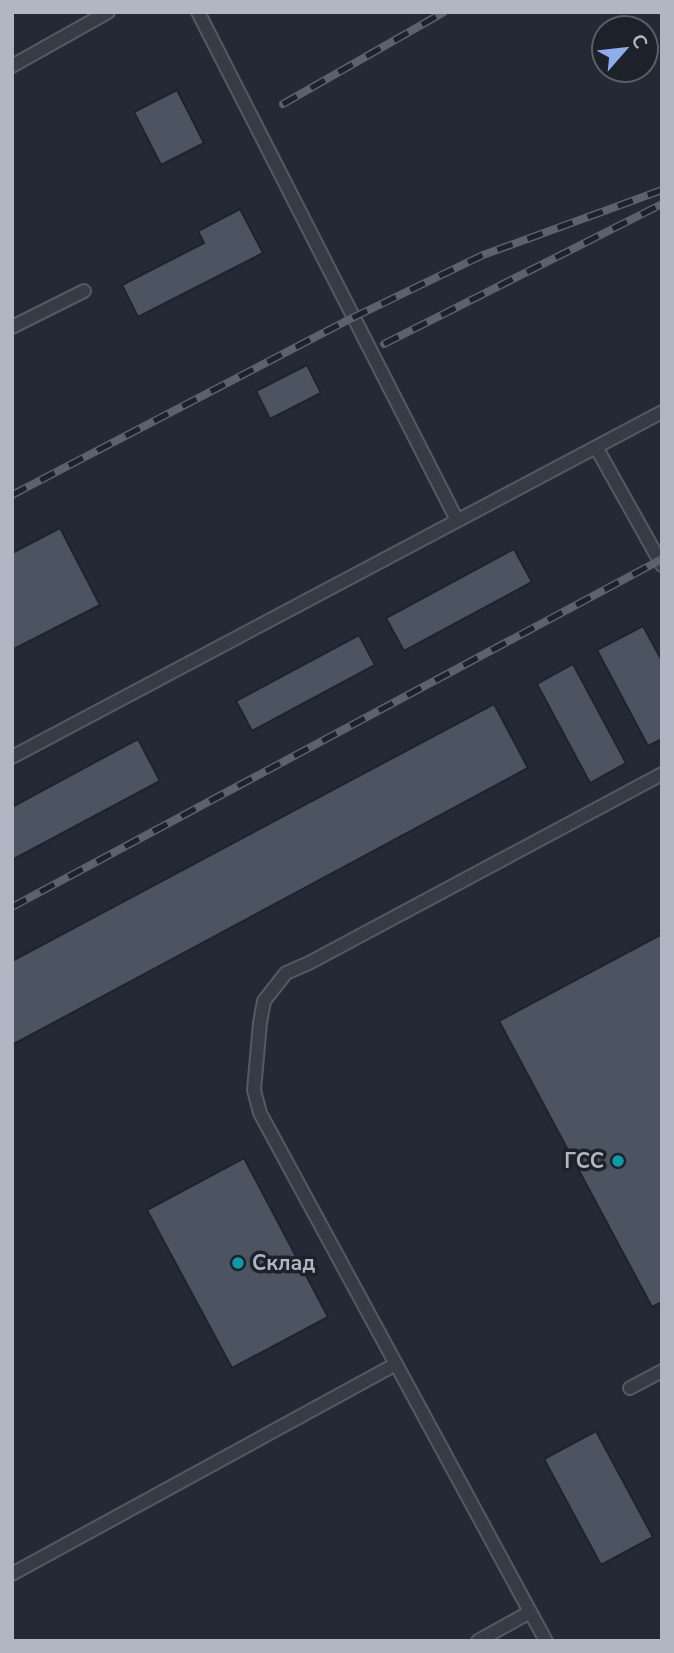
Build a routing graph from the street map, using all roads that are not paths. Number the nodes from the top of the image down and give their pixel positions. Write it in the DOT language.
graph roads {
  1 [pos="108,12"];
  2 [pos="198,12"];
  3 [pos="12,66"];
  4 [pos="84,290"];
  5 [pos="12,327"];
  6 [pos="662,412"];
  7 [pos="596,447"];
  8 [pos="457,520"];
  9 [pos="662,565"];
  10 [pos="12,757"];
  11 [pos="662,774"];
  12 [pos="396,1364"];
  13 [pos="662,1371"];
  14 [pos="630,1388"];
  15 [pos="12,1574"];
  16 [pos="530,1612"];
  17 [pos="478,1641"];
  18 [pos="546,1641"];
  1 -- 3 [label="lane"];
  2 -- 8 [label="lane"];
  4 -- 5 [label="lane"];
  6 -- 7 [label="lane"];
  7 -- 8 [label="lane"];
  7 -- 9 [label="lane"];
  8 -- 10 [label="lane"];
  11 -- 12 [label="lane"];
  12 -- 15 [label="lane"];
  12 -- 16 [label="lane"];
  13 -- 14 [label="lane"];
  16 -- 17 [label="lane"];
  16 -- 18 [label="lane"];
}
